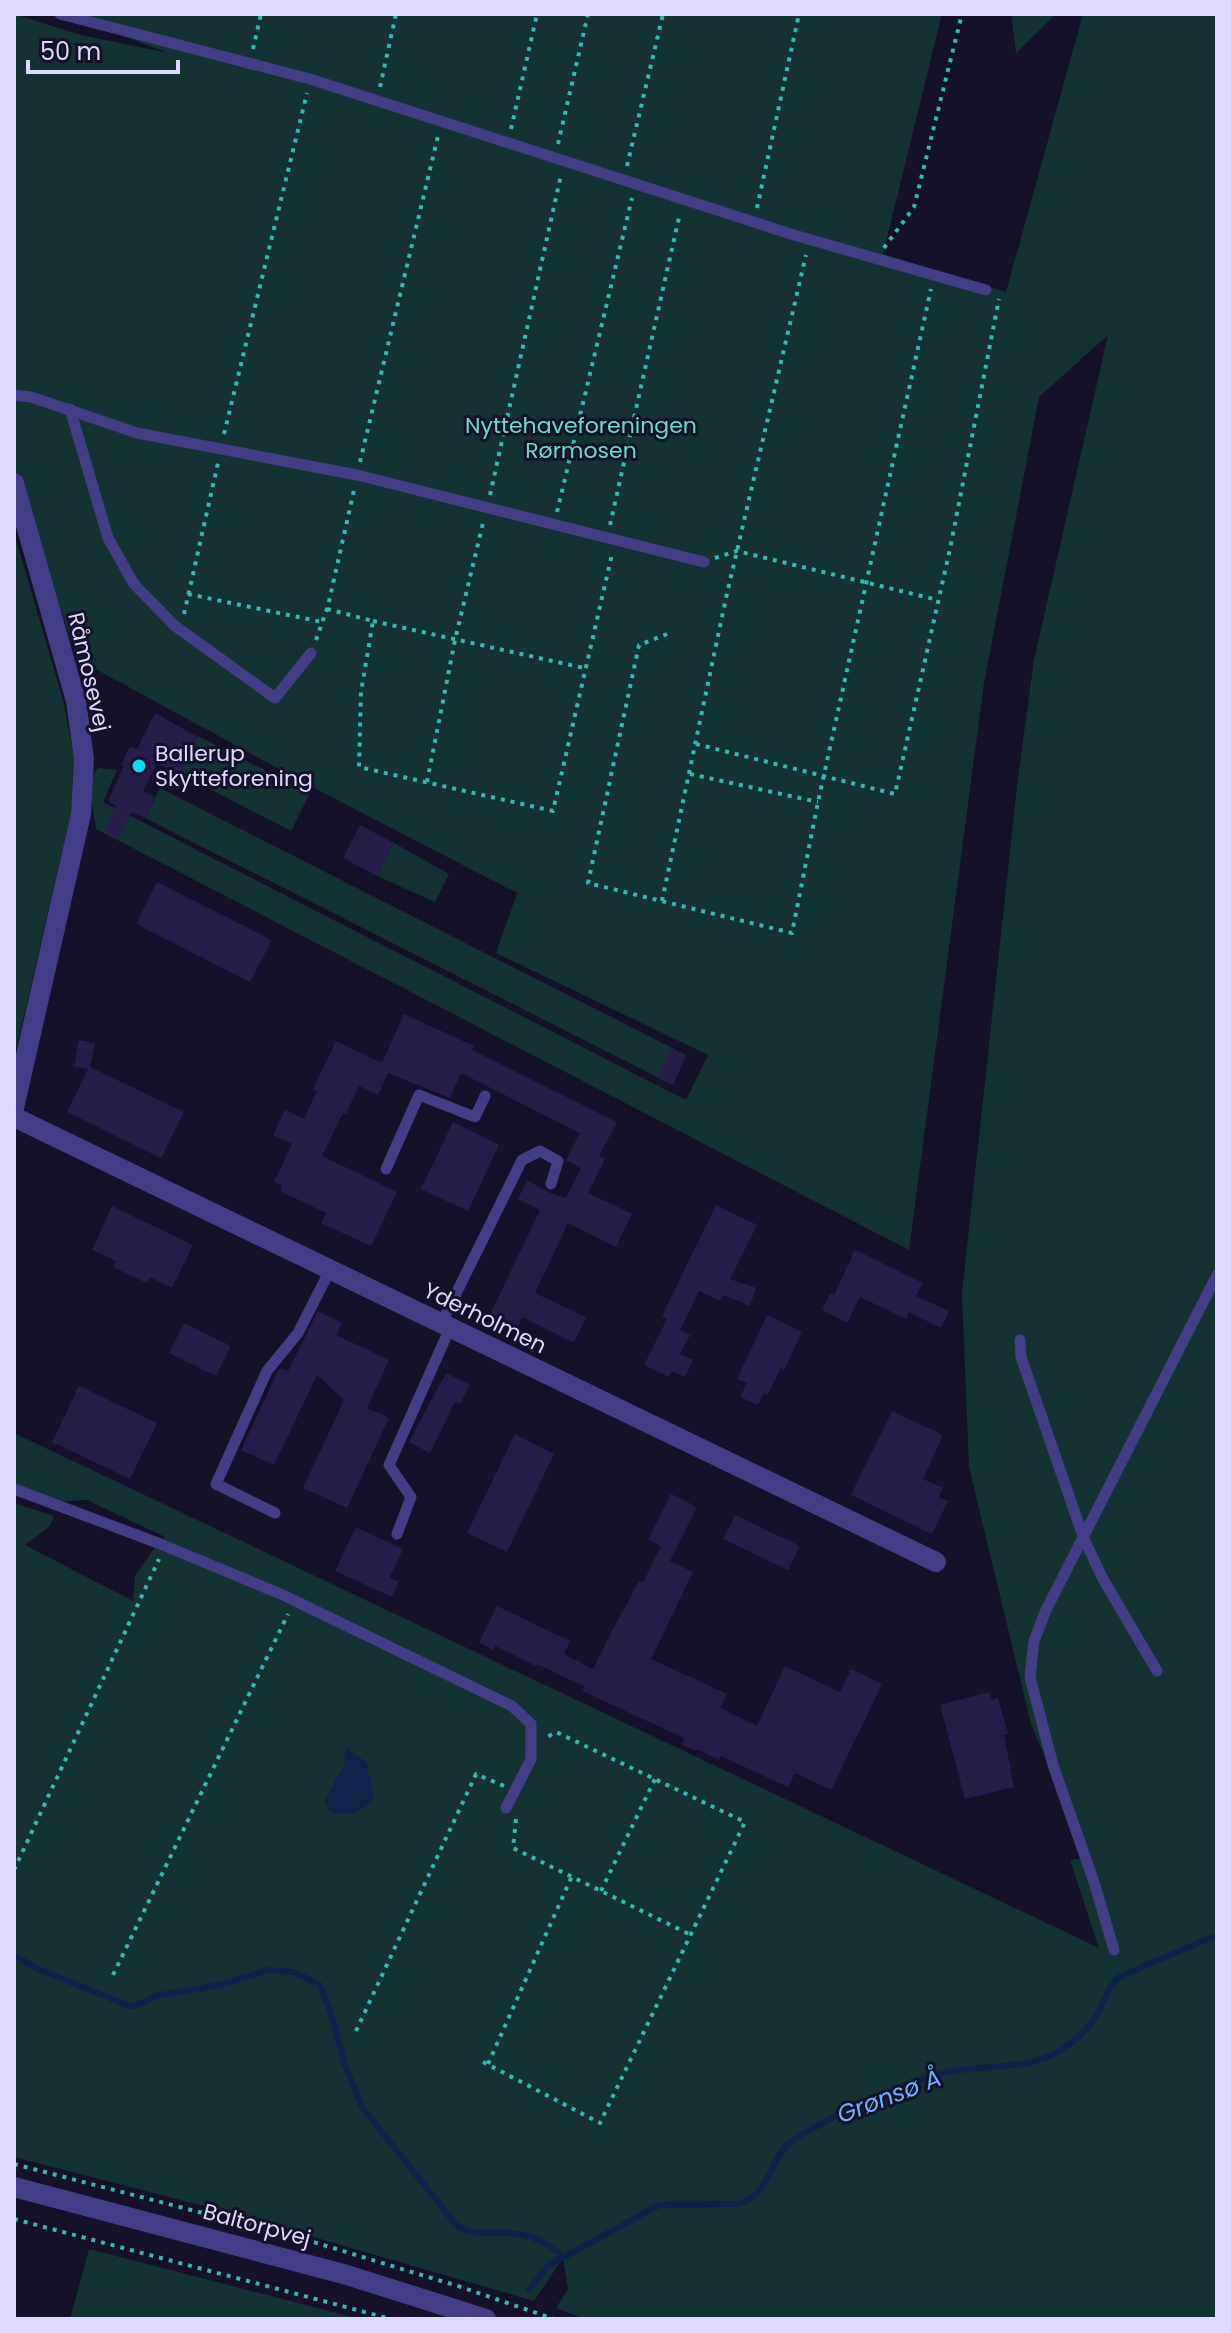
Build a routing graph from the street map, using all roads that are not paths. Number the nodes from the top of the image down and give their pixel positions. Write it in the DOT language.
graph roads {
  1 [pos="60,14"];
  2 [pos="986,290"];
  3 [pos="14,395"];
  4 [pos="70,409"];
  5 [pos="14,483"];
  6 [pos="704,562"];
  7 [pos="311,653"];
  8 [pos="485,1096"];
  9 [pos="14,1108"];
  10 [pos="14,1117"];
  11 [pos="386,1169"];
  12 [pos="551,1184"];
  13 [pos="330,1270"];
  14 [pos="1217,1275"];
  15 [pos="445,1326"];
  16 [pos="1020,1340"];
  17 [pos="14,1489"];
  18 [pos="275,1513"];
  19 [pos="397,1534"];
  20 [pos="1084,1539"];
  21 [pos="936,1562"];
  22 [pos="1157,1671"];
  23 [pos="506,1808"];
  24 [pos="1114,1950"];
  25 [pos="14,2187"];
  26 [pos="486,2319"];
  1 -- 2 [label="lane"];
  3 -- 4 [label="lane"];
  4 -- 6 [label="lane"];
  4 -- 7 [label="lane"];
  5 -- 9 [label="street, Råmosevej"];
  8 -- 11 [label="lane"];
  10 -- 13 [label="street, Yderholmen"];
  12 -- 15 [label="lane"];
  13 -- 15 [label="street, Yderholmen"];
  13 -- 18 [label="lane"];
  14 -- 20 [label="lane"];
  15 -- 19 [label="lane"];
  15 -- 21 [label="street, Yderholmen"];
  16 -- 20 [label="lane"];
  17 -- 23 [label="lane"];
  20 -- 22 [label="lane"];
  20 -- 24 [label="lane"];
  25 -- 26 [label="street, Baltorpvej"];
}
